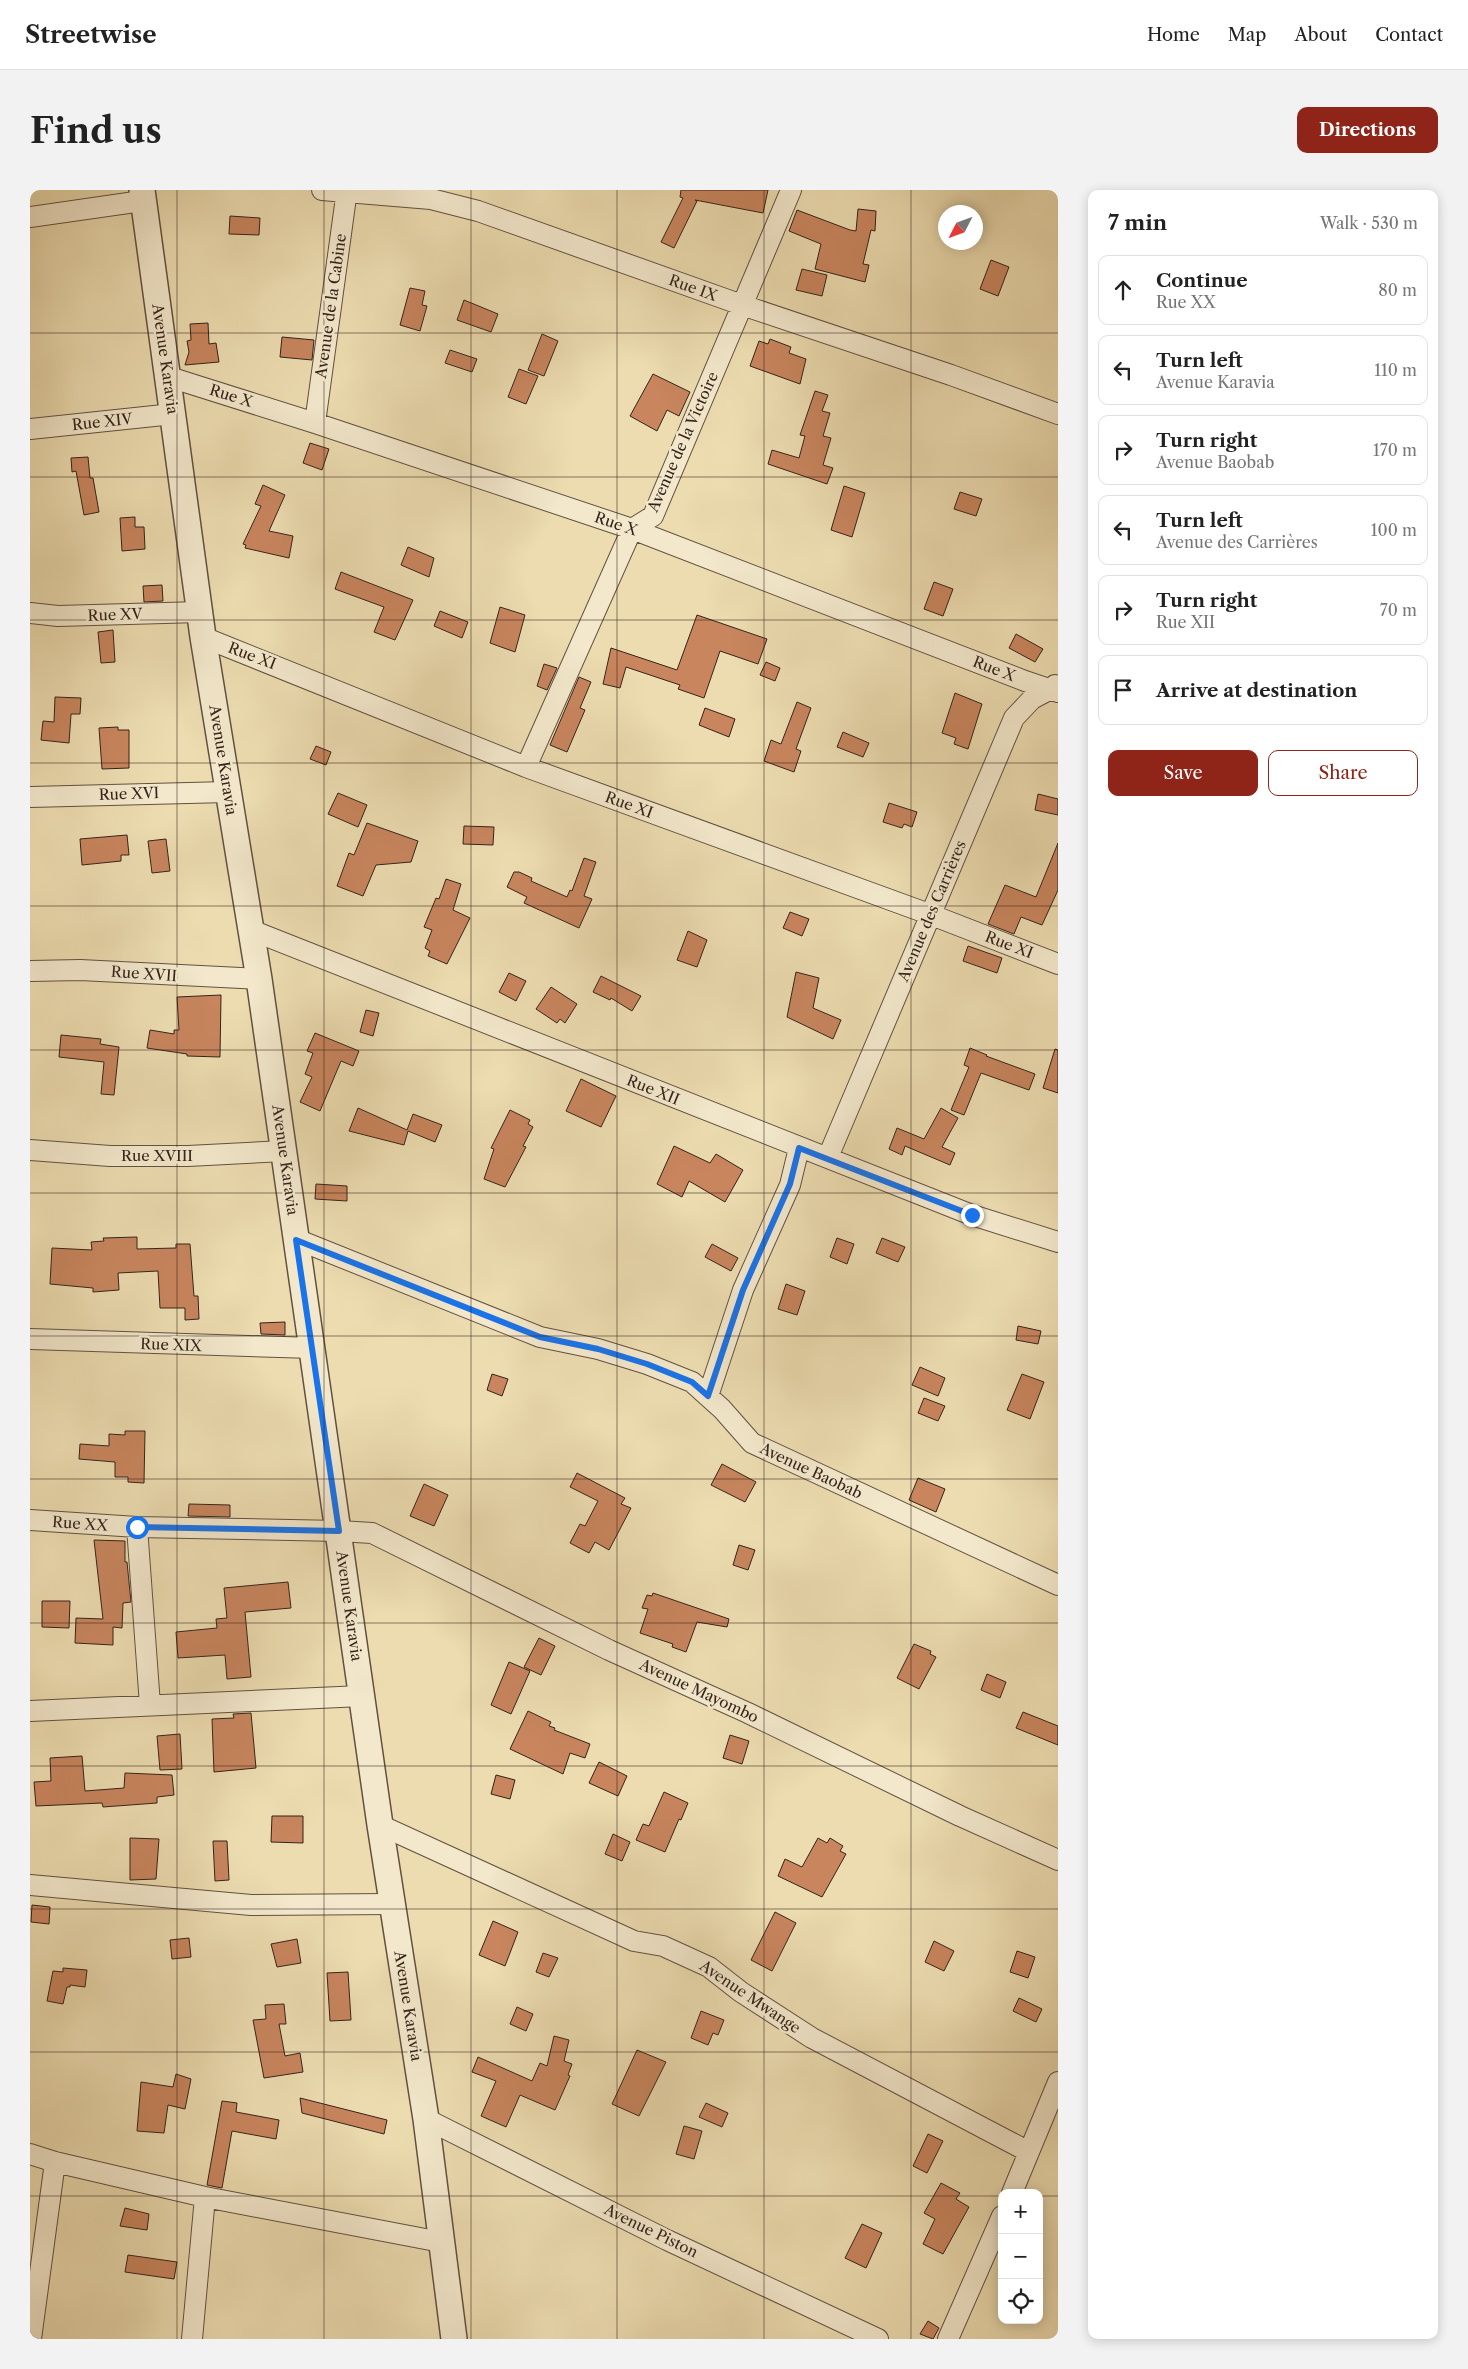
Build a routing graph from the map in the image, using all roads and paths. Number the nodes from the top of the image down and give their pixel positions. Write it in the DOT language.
graph roads {
  1 [pos="322,190"];
  2 [pos="791,190"];
  3 [pos="347,191"];
  4 [pos="142,195"];
  5 [pos="30,217"];
  6 [pos="742,306"];
  7 [pos="166,376"];
  8 [pos="173,414"];
  9 [pos="1058,414"];
  10 [pos="315,423"];
  11 [pos="30,429"];
  12 [pos="632,529"];
  13 [pos="200,612"];
  14 [pos="30,614"];
  15 [pos="203,637"];
  16 [pos="1056,688"];
  17 [pos="526,767"];
  18 [pos="228,792"];
  19 [pos="30,797"];
  20 [pos="930,914"];
  21 [pos="251,930"];
  22 [pos="1058,964"];
  23 [pos="30,971"];
  24 [pos="259,979"];
  25 [pos="799,1148"];
  26 [pos="30,1150"];
  27 [pos="284,1151"];
  28 [pos="828,1157"];
  29 [pos="296,1240"];
  30 [pos="1058,1242"];
  31 [pos="30,1339"];
  32 [pos="313,1348"];
  33 [pos="708,1396"];
  34 [pos="30,1520"];
  35 [pos="137,1527"];
  36 [pos="339,1531"];
  37 [pos="1058,1585"];
  38 [pos="362,1696"];
  39 [pos="150,1705"];
  40 [pos="30,1711"];
  41 [pos="380,1825"];
  42 [pos="1058,1860"];
  43 [pos="30,1885"];
  44 [pos="392,1904"];
  45 [pos="1058,2082"];
  46 [pos="426,2119"];
  47 [pos="1029,2152"];
  48 [pos="30,2154"];
  49 [pos="55,2162"];
  50 [pos="1014,2189"];
  51 [pos="205,2197"];
  52 [pos="998,2225"];
  53 [pos="441,2242"];
  54 [pos="30,2339"];
  55 [pos="192,2339"];
  56 [pos="454,2339"];
  57 [pos="878,2339"];
  58 [pos="948,2339"];
  1 -- 3 [label="street, Rue IX"];
  2 -- 6 [label="street, Avenue de la Victoire"];
  3 -- 6 [label="street, Rue IX"];
  3 -- 10 [label="street, Avenue de la Cabine"];
  4 -- 5 [label="street"];
  4 -- 7 [label="street, Avenue Karavia"];
  6 -- 9 [label="street, Rue IX"];
  6 -- 12 [label="street, Avenue de la Victoire"];
  7 -- 8 [label="street, Avenue Karavia"];
  7 -- 10 [label="street, Rue X"];
  8 -- 11 [label="street, Rue XIV"];
  8 -- 13 [label="street, Avenue Karavia"];
  10 -- 12 [label="street, Rue X"];
  12 -- 16 [label="street, Rue X"];
  12 -- 17 [label="street"];
  13 -- 14 [label="street, Rue XV"];
  13 -- 15 [label="street, Avenue Karavia"];
  15 -- 17 [label="street, Rue XI"];
  15 -- 18 [label="street, Avenue Karavia"];
  16 -- 20 [label="street, Avenue des Carrières"];
  17 -- 20 [label="street, Rue XI"];
  18 -- 19 [label="street, Rue XVI"];
  18 -- 21 [label="street, Avenue Karavia"];
  20 -- 22 [label="street, Rue XI"];
  20 -- 28 [label="street, Avenue des Carrières"];
  21 -- 24 [label="street, Avenue Karavia"];
  21 -- 25 [label="street, Rue XII"];
  23 -- 24 [label="street, Rue XVII"];
  24 -- 27 [label="street, Avenue Karavia"];
  25 -- 28 [label="street, Rue XII"];
  25 -- 33 [label="street"];
  26 -- 27 [label="street, Rue XVIII"];
  27 -- 29 [label="street, Avenue Karavia"];
  28 -- 30 [label="street, Rue XII"];
  29 -- 32 [label="street, Avenue Karavia"];
  29 -- 33 [label="street, Avenue Baobab"];
  31 -- 32 [label="street, Rue XIX"];
  32 -- 36 [label="street, Avenue Karavia"];
  33 -- 37 [label="street, Avenue Baobab"];
  34 -- 35 [label="street, Rue XX"];
  35 -- 36 [label="street, Rue XX"];
  35 -- 39 [label="street"];
  36 -- 38 [label="street, Avenue Karavia"];
  36 -- 42 [label="street, Avenue Mayombo"];
  38 -- 39 [label="street"];
  38 -- 41 [label="street, Avenue Karavia"];
  39 -- 40 [label="street"];
  41 -- 44 [label="street, Avenue Karavia"];
  41 -- 47 [label="street, Avenue Mwange"];
  43 -- 44 [label="street"];
  44 -- 46 [label="street, Avenue Karavia"];
  45 -- 47 [label="street"];
  46 -- 53 [label="street, Avenue Karavia"];
  46 -- 57 [label="street, Avenue Piston"];
  47 -- 50 [label="street"];
  48 -- 49 [label="street"];
  49 -- 51 [label="street"];
  49 -- 54 [label="street"];
  51 -- 53 [label="street"];
  51 -- 55 [label="street"];
  52 -- 58 [label="street"];
  53 -- 56 [label="street, Avenue Karavia"];
}
